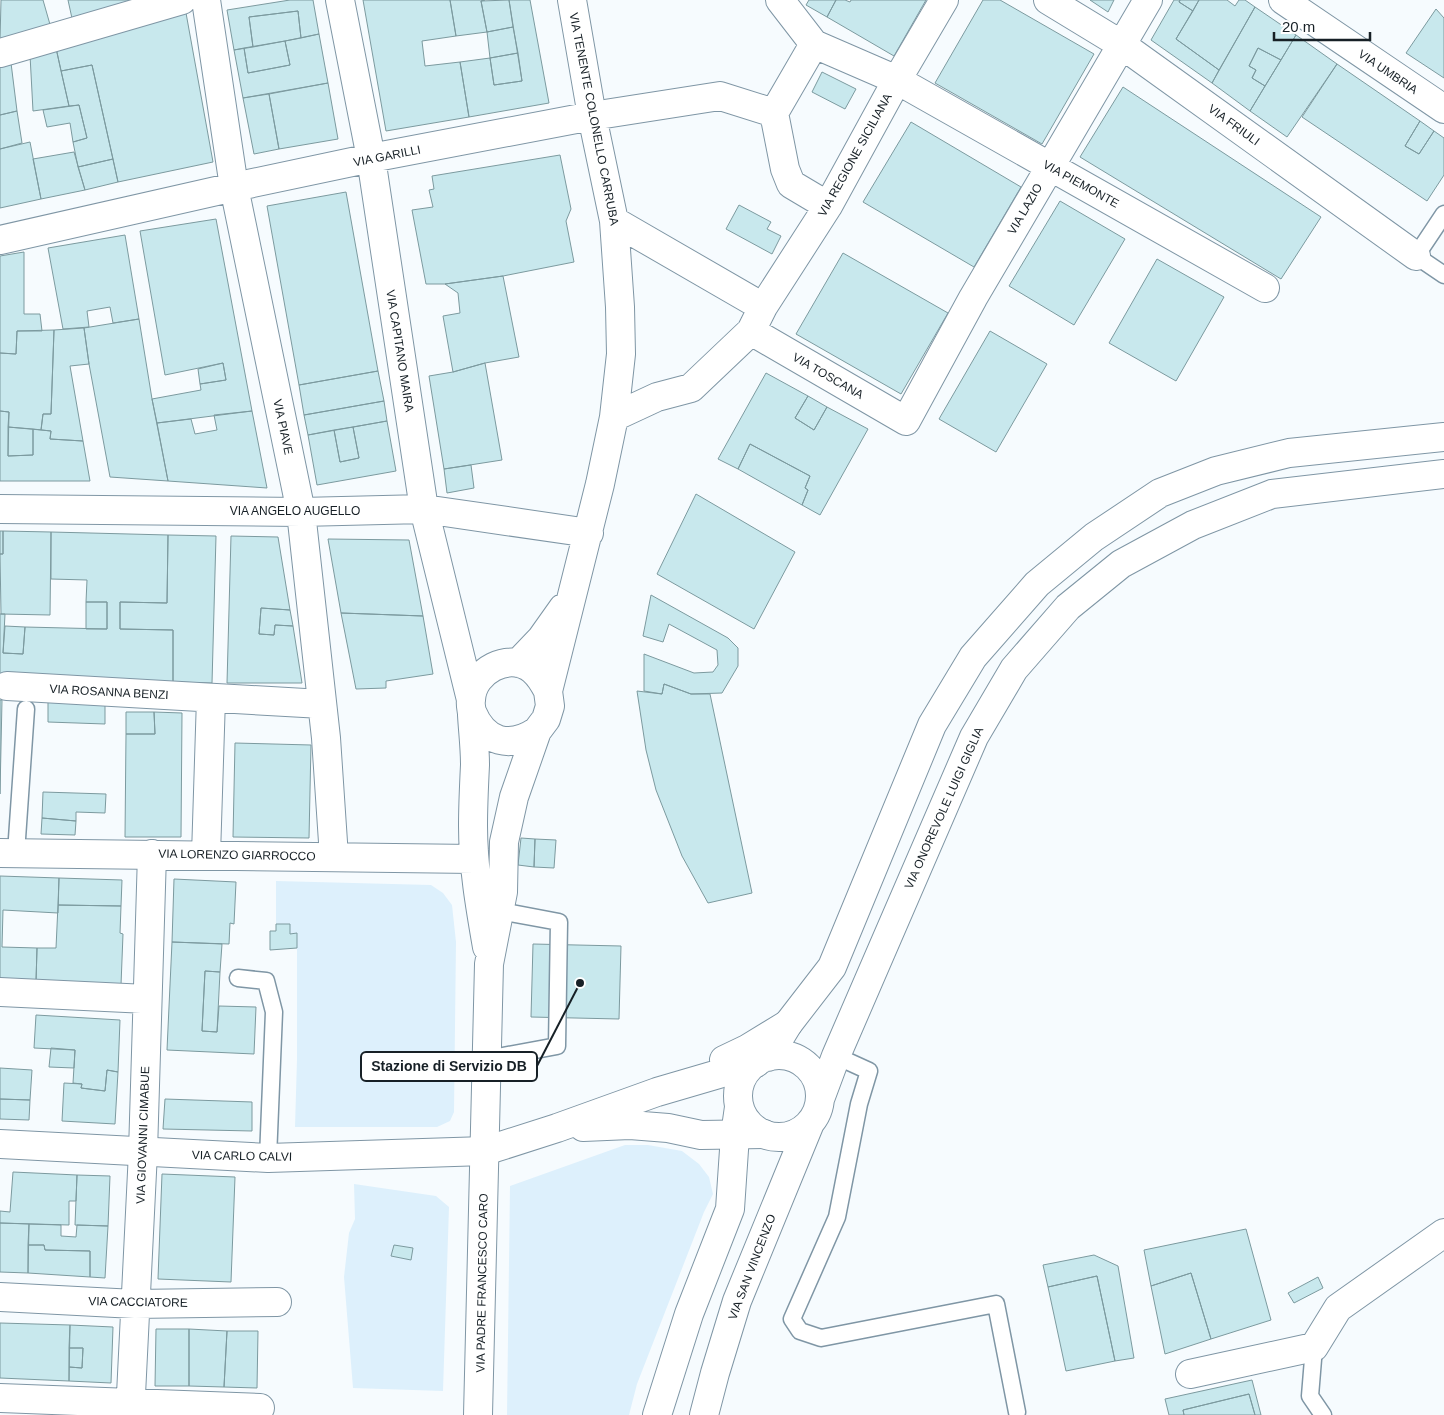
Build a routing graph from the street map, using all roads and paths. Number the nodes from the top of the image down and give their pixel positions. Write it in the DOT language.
graph roads {
  1 [pos="182,0"];
  2 [pos="206,0"];
  3 [pos="340,0"];
  4 [pos="572,0"];
  5 [pos="780,0"];
  6 [pos="944,0"];
  7 [pos="1048,0"];
  8 [pos="1148,0"];
  9 [pos="1283,0"];
  10 [pos="814,44"];
  11 [pos="1122,45"];
  12 [pos="0,53"];
  13 [pos="897,80"];
  14 [pos="1444,110"];
  15 [pos="774,113"];
  16 [pos="592,116"];
  17 [pos="371,158"];
  18 [pos="1049,167"];
  19 [pos="234,187"];
  20 [pos="828,206"];
  21 [pos="1444,214"];
  22 [pos="614,221"];
  23 [pos="0,240"];
  24 [pos="1416,256"];
  25 [pos="1444,275"];
  26 [pos="1265,288"];
  27 [pos="763,307"];
  28 [pos="750,331"];
  29 [pos="614,417"];
  30 [pos="906,421"];
  31 [pos="1444,437"];
  32 [pos="1444,474"];
  33 [pos="0,509"];
  34 [pos="424,509"];
  35 [pos="301,512"];
  36 [pos="589,533"];
  37 [pos="572,597"];
  38 [pos="518,663"];
  39 [pos="7,686"];
  40 [pos="548,691"];
  41 [pos="211,698"];
  42 [pos="322,704"];
  43 [pos="471,706"];
  44 [pos="26,709"];
  45 [pos="537,731"];
  46 [pos="8,853"];
  47 [pos="152,854"];
  48 [pos="206,854"];
  49 [pos="334,857"];
  50 [pos="474,858"];
  51 [pos="500,911"];
  52 [pos="489,964"];
  53 [pos="238,978"];
  54 [pos="0,992"];
  55 [pos="147,999"];
  56 [pos="788,1024"];
  57 [pos="836,1056"];
  58 [pos="487,1060"];
  59 [pos="762,1060"];
  60 [pos="657,1092"];
  61 [pos="739,1107"];
  62 [pos="814,1111"];
  63 [pos="557,1128"];
  64 [pos="764,1134"];
  65 [pos="701,1135"];
  66 [pos="735,1135"];
  67 [pos="0,1144"];
  68 [pos="485,1151"];
  69 [pos="143,1152"];
  70 [pos="268,1158"];
  71 [pos="732,1175"];
  72 [pos="1444,1233"];
  73 [pos="0,1297"];
  74 [pos="276,1302"];
  75 [pos="135,1304"];
  76 [pos="1314,1347"];
  77 [pos="1190,1374"];
  78 [pos="1,1404"];
  79 [pos="260,1408"];
  80 [pos="130,1409"];
  81 [pos="1017,1412"];
  82 [pos="478,1415"];
  83 [pos="657,1415"];
  84 [pos="704,1415"];
  85 [pos="1323,1415"];
  1 -- 12 [label="street"];
  2 -- 19 [label="street, VIA PIAVE"];
  3 -- 17 [label="street, VIA CAPITANO MAIRA"];
  4 -- 16 [label="street, VIA TENENTE COLONELLO CARRUBA"];
  5 -- 10 [label="street"];
  6 -- 13 [label="street, VIA REGIONE SICILIANA"];
  7 -- 11 [label="street, VIA FRIULI"];
  8 -- 11 [label="street, VIA LAZIO"];
  9 -- 14 [label="street, VIA UMBRIA"];
  10 -- 13 [label="street, VIA PIEMONTE"];
  10 -- 15 [label="street"];
  11 -- 18 [label="street, VIA LAZIO"];
  11 -- 24 [label="street, VIA FRIULI"];
  13 -- 18 [label="street, VIA PIEMONTE"];
  13 -- 20 [label="street, VIA REGIONE SICILIANA"];
  15 -- 16 [label="street, VIA GARILLI"];
  15 -- 20 [label="street"];
  16 -- 17 [label="street, VIA GARILLI"];
  16 -- 22 [label="street, VIA TENENTE COLONELLO CARRUBA"];
  17 -- 19 [label="street, VIA GARILLI"];
  17 -- 34 [label="street, VIA CAPITANO MAIRA"];
  18 -- 26 [label="street, VIA PIEMONTE"];
  18 -- 30 [label="street, VIA LAZIO"];
  19 -- 23 [label="street, VIA GARILLI"];
  19 -- 35 [label="street, VIA PIAVE"];
  20 -- 27 [label="street, VIA REGIONE SICILIANA"];
  21 -- 24 [label="lane"];
  22 -- 27 [label="street"];
  22 -- 29 [label="street, VIA TENENTE COLONELLO CARRUBA"];
  24 -- 25 [label="lane"];
  27 -- 28 [label="street, VIA REGIONE SICILIANA"];
  28 -- 29 [label="street, VIA REGIONE SICILIANA"];
  28 -- 30 [label="street, VIA TOSCANA"];
  29 -- 36 [label="street, VIA TENENTE COLONELLO CARRUBA"];
  31 -- 56 [label="street"];
  32 -- 57 [label="street, VIA ONOREVOLE LUIGI GIGLIA"];
  33 -- 35 [label="street, VIA ANGELO AUGELLO"];
  34 -- 35 [label="street, VIA ANGELO AUGELLO"];
  34 -- 36 [label="street, VIA ANGELO AUGELLO"];
  34 -- 43 [label="street, VIA CAPITANO MAIRA"];
  35 -- 42 [label="street, VIA PIAVE"];
  36 -- 37 [label="street, VIA TENENTE COLONELLO CARRUBA"];
  37 -- 38 [label="street"];
  37 -- 40 [label="street, VIA TENENTE COLONELLO CARRUBA"];
  38 -- 40 [label="street"];
  38 -- 43 [label="street"];
  39 -- 41 [label="street, VIA ROSANNA BENZI"];
  40 -- 45 [label="street"];
  41 -- 42 [label="street, VIA ROSANNA BENZI"];
  41 -- 48 [label="street"];
  42 -- 49 [label="street, VIA PIAVE"];
  43 -- 45 [label="street"];
  43 -- 50 [label="street"];
  44 -- 46 [label="lane"];
  45 -- 51 [label="street"];
  46 -- 47 [label="street, VIA LORENZO GIARROCCO"];
  47 -- 48 [label="street, VIA LORENZO GIARROCCO"];
  47 -- 55 [label="street, VIA GIOVANNI CIMABUE"];
  48 -- 49 [label="street, VIA LORENZO GIARROCCO"];
  49 -- 50 [label="street, VIA LORENZO GIARROCCO"];
  50 -- 52 [label="street"];
  51 -- 52 [label="street"];
  51 -- 58 [label="lane"];
  52 -- 58 [label="street, VIA PADRE FRANCESCO CARO"];
  53 -- 70 [label="lane"];
  54 -- 55 [label="street"];
  55 -- 69 [label="street, VIA GIOVANNI CIMABUE"];
  56 -- 59 [label="street"];
  56 -- 60 [label="street"];
  57 -- 62 [label="street, VIA ONOREVOLE LUIGI GIGLIA"];
  57 -- 81 [label="lane"];
  58 -- 68 [label="street, VIA PADRE FRANCESCO CARO"];
  59 -- 60 [label="street"];
  59 -- 61 [label="street"];
  59 -- 62 [label="street"];
  60 -- 63 [label="street"];
  61 -- 64 [label="street"];
  61 -- 66 [label="street"];
  62 -- 64 [label="street"];
  62 -- 84 [label="street, VIA SAN VINCENZO"];
  63 -- 65 [label="street"];
  63 -- 68 [label="street"];
  64 -- 66 [label="street"];
  65 -- 66 [label="street"];
  65 -- 71 [label="street"];
  66 -- 71 [label="street"];
  67 -- 69 [label="street, VIA CARLO CALVI"];
  68 -- 70 [label="street, VIA CARLO CALVI"];
  68 -- 82 [label="street, VIA PADRE FRANCESCO CARO"];
  69 -- 70 [label="street, VIA CARLO CALVI"];
  69 -- 75 [label="street, VIA GIOVANNI CIMABUE"];
  71 -- 83 [label="street"];
  72 -- 76 [label="street"];
  73 -- 75 [label="street, VIA CACCIATORE"];
  74 -- 75 [label="street, VIA CACCIATORE"];
  75 -- 80 [label="street, VIA GIOVANNI CIMABUE"];
  76 -- 77 [label="street"];
  76 -- 85 [label="lane"];
  78 -- 80 [label="street"];
  79 -- 80 [label="street"];
}
